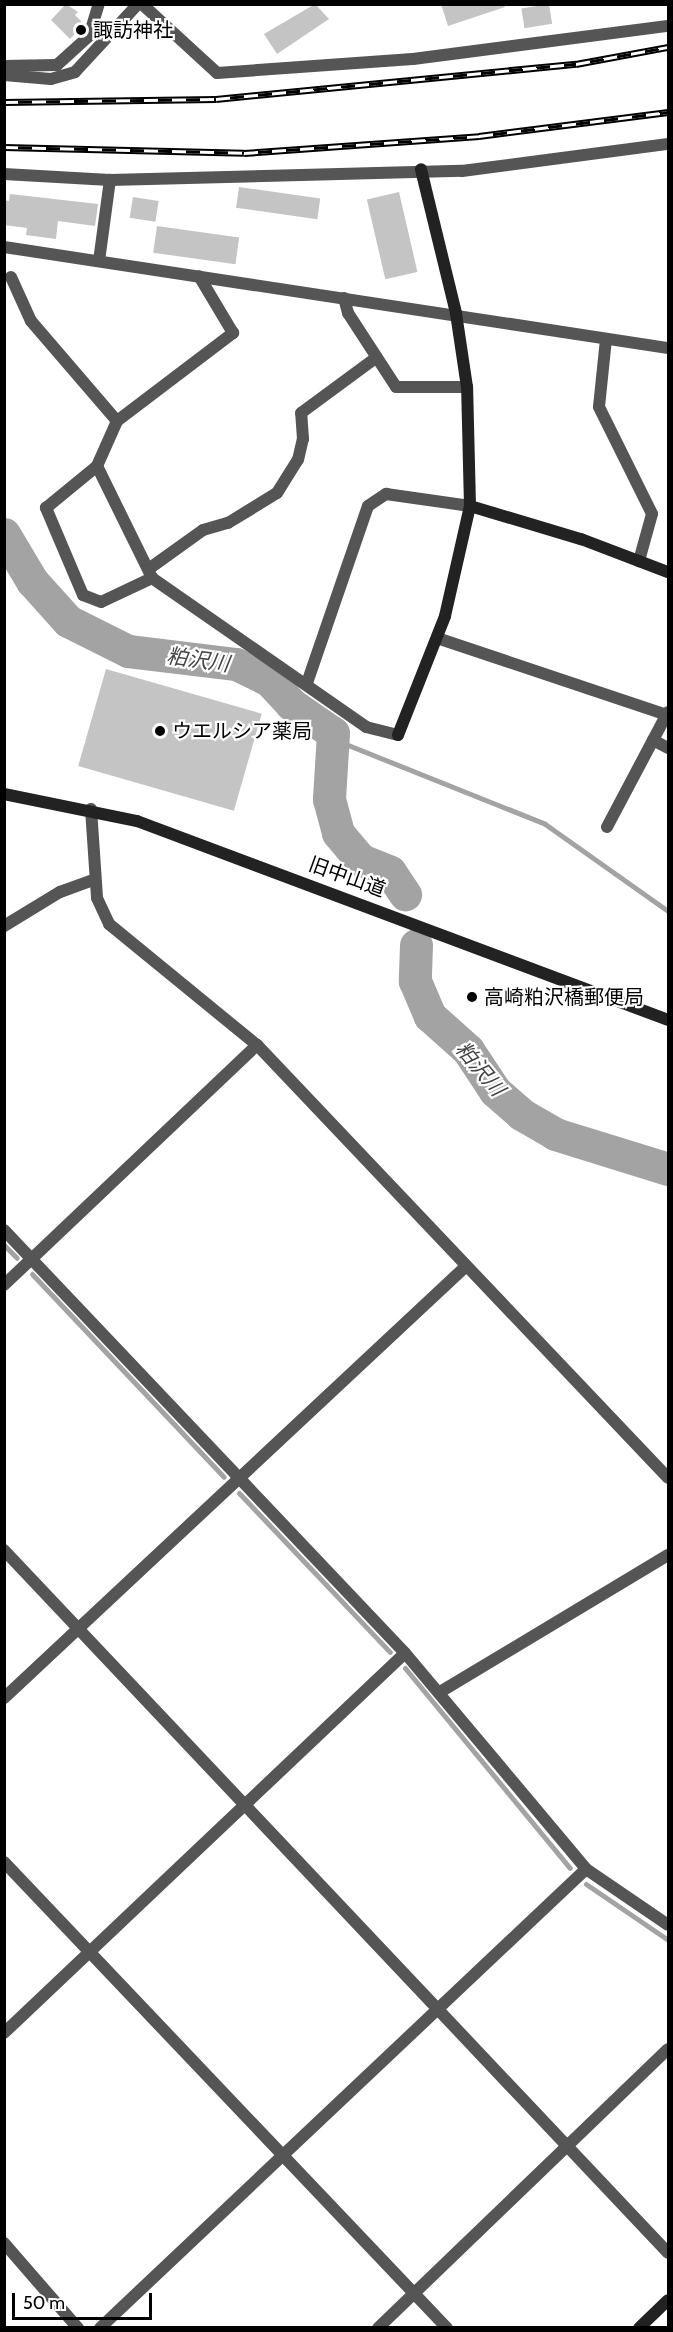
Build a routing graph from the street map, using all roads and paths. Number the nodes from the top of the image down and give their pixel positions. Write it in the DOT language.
graph roads {
  1 [pos="99,4"];
  2 [pos="140,4"];
  3 [pos="669,26"];
  4 [pos="4,66"];
  5 [pos="4,75"];
  6 [pos="669,144"];
  7 [pos="421,169"];
  8 [pos="4,174"];
  9 [pos="110,180"];
  10 [pos="4,247"];
  11 [pos="99,261"];
  12 [pos="199,276"];
  13 [pos="10,277"];
  14 [pos="344,298"];
  15 [pos="456,313"];
  16 [pos="606,339"];
  17 [pos="669,348"];
  18 [pos="377,357"];
  19 [pos="467,387"];
  20 [pos="117,422"];
  21 [pos="97,466"];
  22 [pos="470,506"];
  23 [pos="639,561"];
  24 [pos="669,572"];
  25 [pos="151,573"];
  26 [pos="437,639"];
  27 [pos="307,683"];
  28 [pos="668,713"];
  29 [pos="653,740"];
  30 [pos="669,748"];
  31 [pos="4,794"];
  32 [pos="91,809"];
  33 [pos="607,826"];
  34 [pos="95,879"];
  35 [pos="4,926"];
  36 [pos="669,1020"];
  37 [pos="257,1045"];
  38 [pos="4,1230"];
  39 [pos="32,1259"];
  40 [pos="464,1268"];
  41 [pos="4,1285"];
  42 [pos="238,1479"];
  43 [pos="669,1479"];
  44 [pos="4,1550"];
  45 [pos="669,1555"];
  46 [pos="78,1629"];
  47 [pos="405,1653"];
  48 [pos="440,1692"];
  49 [pos="4,1698"];
  50 [pos="247,1807"];
  51 [pos="4,1862"];
  52 [pos="586,1869"];
  53 [pos="669,1925"];
  54 [pos="90,1953"];
  55 [pos="439,2010"];
  56 [pos="4,2033"];
  57 [pos="669,2049"];
  58 [pos="565,2145"];
  59 [pos="282,2154"];
  60 [pos="4,2243"];
  61 [pos="669,2253"];
  62 [pos="414,2293"];
  63 [pos="669,2300"];
  64 [pos="78,2328"];
  65 [pos="100,2328"];
  66 [pos="378,2328"];
  67 [pos="447,2328"];
  68 [pos="639,2328"];
  1 -- 4 [label="street"];
  2 -- 3 [label="street"];
  2 -- 5 [label="street"];
  6 -- 7 [label="street"];
  7 -- 9 [label="street"];
  7 -- 15 [label="street"];
  8 -- 9 [label="street"];
  9 -- 11 [label="street"];
  10 -- 11 [label="street"];
  11 -- 12 [label="street"];
  12 -- 14 [label="street"];
  12 -- 20 [label="street"];
  13 -- 20 [label="street"];
  14 -- 15 [label="street"];
  14 -- 18 [label="street"];
  15 -- 16 [label="street"];
  15 -- 19 [label="street"];
  16 -- 17 [label="street"];
  16 -- 23 [label="street"];
  18 -- 19 [label="street"];
  18 -- 25 [label="street"];
  19 -- 22 [label="street"];
  20 -- 21 [label="street"];
  21 -- 25 [label="street"];
  21 -- 25 [label="street"];
  22 -- 23 [label="street"];
  22 -- 26 [label="street"];
  22 -- 27 [label="street"];
  23 -- 24 [label="street"];
  25 -- 27 [label="street"];
  26 -- 27 [label="street"];
  26 -- 28 [label="street"];
  28 -- 29 [label="street"];
  29 -- 30 [label="street"];
  29 -- 33 [label="street"];
  31 -- 32 [label="street, 旧中山道"];
  32 -- 34 [label="street"];
  32 -- 36 [label="street, 旧中山道"];
  34 -- 35 [label="street"];
  34 -- 37 [label="street"];
  37 -- 39 [label="street"];
  37 -- 40 [label="street"];
  38 -- 39 [label="street"];
  39 -- 41 [label="street"];
  39 -- 42 [label="street"];
  40 -- 42 [label="street"];
  40 -- 43 [label="street"];
  42 -- 46 [label="street"];
  42 -- 47 [label="street"];
  44 -- 46 [label="street"];
  45 -- 48 [label="street"];
  46 -- 49 [label="street"];
  46 -- 50 [label="street"];
  47 -- 48 [label="street"];
  47 -- 50 [label="street"];
  48 -- 52 [label="street"];
  50 -- 54 [label="street"];
  50 -- 55 [label="street"];
  51 -- 54 [label="street"];
  52 -- 53 [label="street"];
  52 -- 55 [label="street"];
  54 -- 56 [label="street"];
  54 -- 59 [label="street"];
  55 -- 58 [label="street"];
  55 -- 59 [label="street"];
  57 -- 58 [label="street"];
  58 -- 61 [label="street"];
  58 -- 62 [label="street"];
  59 -- 62 [label="street"];
  59 -- 65 [label="street"];
  60 -- 64 [label="street"];
  62 -- 66 [label="street"];
  62 -- 67 [label="street"];
  63 -- 68 [label="street"];
}
